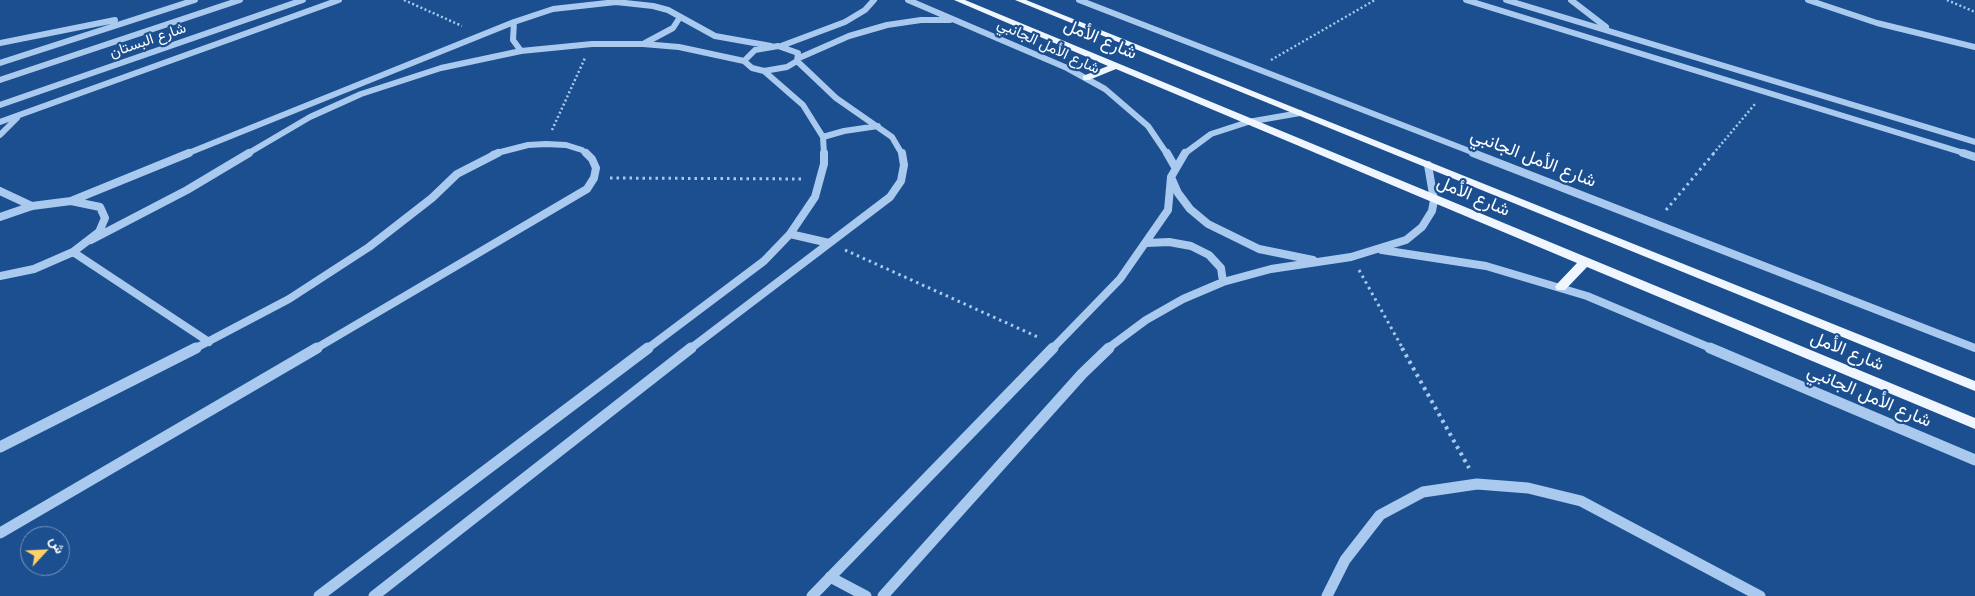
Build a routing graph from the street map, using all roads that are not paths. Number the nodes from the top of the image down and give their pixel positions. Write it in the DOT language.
graph roads {
  1 [pos="195,0"];
  2 [pos="240,0"];
  3 [pos="304,0"];
  4 [pos="339,0"];
  5 [pos="874,0"];
  6 [pos="908,0"];
  7 [pos="958,0"];
  8 [pos="1019,0"];
  9 [pos="1079,0"];
  10 [pos="1466,0"];
  11 [pos="1506,0"];
  12 [pos="1571,0"];
  13 [pos="1808,0"];
  14 [pos="167,9"];
  15 [pos="680,16"];
  16 [pos="955,20"];
  17 [pos="514,22"];
  18 [pos="1617,34"];
  19 [pos="0,43"];
  20 [pos="643,44"];
  21 [pos="774,46"];
  22 [pos="1975,47"];
  23 [pos="521,51"];
  24 [pos="798,59"];
  25 [pos="744,61"];
  26 [pos="0,63"];
  27 [pos="1116,66"];
  28 [pos="764,71"];
  29 [pos="1086,78"];
  30 [pos="0,80"];
  31 [pos="1817,94"];
  32 [pos="1808,105"];
  33 [pos="0,106"];
  34 [pos="1300,113"];
  35 [pos="22,114"];
  36 [pos="0,122"];
  37 [pos="1248,122"];
  38 [pos="878,126"];
  39 [pos="0,135"];
  40 [pos="823,137"];
  41 [pos="1975,142"];
  42 [pos="1975,157"];
  43 [pos="1428,165"];
  44 [pos="1175,167"];
  45 [pos="1171,177"];
  46 [pos="0,191"];
  47 [pos="1434,200"];
  48 [pos="71,201"];
  49 [pos="32,206"];
  50 [pos="0,217"];
  51 [pos="790,234"];
  52 [pos="91,240"];
  53 [pos="829,243"];
  54 [pos="1147,243"];
  55 [pos="1379,250"];
  56 [pos="73,252"];
  57 [pos="1322,262"];
  58 [pos="1584,263"];
  59 [pos="0,278"];
  60 [pos="1223,282"];
  61 [pos="1561,287"];
  62 [pos="209,342"];
  63 [pos="1975,348"];
  64 [pos="1975,386"];
  65 [pos="1975,424"];
  66 [pos="0,447"];
  67 [pos="1975,460"];
  68 [pos="0,533"];
  69 [pos="830,577"];
  70 [pos="319,596"];
  71 [pos="374,596"];
  72 [pos="812,596"];
  73 [pos="866,596"];
  74 [pos="883,596"];
  75 [pos="1327,596"];
  76 [pos="1760,596"];
  1 -- 14 [label="street"];
  2 -- 30 [label="street, شارع البستان"];
  3 -- 33 [label="street, شارع البستان"];
  4 -- 35 [label="street"];
  5 -- 21 [label="street"];
  6 -- 16 [label="street, شارع الأمل الجانبي"];
  7 -- 27 [label="main road, شارع الأمل"];
  8 -- 34 [label="main road, شارع الأمل"];
  9 -- 63 [label="street, شارع الأمل الجانبي"];
  10 -- 32 [label="street"];
  11 -- 18 [label="street"];
  12 -- 18 [label="street"];
  13 -- 22 [label="street"];
  14 -- 19 [label="street"];
  14 -- 26 [label="street"];
  15 -- 17 [label="street"];
  15 -- 20 [label="street"];
  15 -- 21 [label="street"];
  16 -- 24 [label="street"];
  16 -- 29 [label="street, شارع الأمل الجانبي"];
  17 -- 23 [label="street"];
  17 -- 48 [label="street"];
  18 -- 31 [label="street"];
  20 -- 23 [label="street"];
  20 -- 25 [label="street"];
  21 -- 24 [label="street"];
  21 -- 25 [label="street"];
  23 -- 52 [label="street"];
  24 -- 28 [label="street"];
  24 -- 38 [label="street"];
  25 -- 28 [label="street"];
  27 -- 29 [label="main road"];
  27 -- 37 [label="main road, شارع الأمل"];
  28 -- 40 [label="street"];
  29 -- 44 [label="street, شارع الأمل الجانبي"];
  31 -- 32 [label="street"];
  31 -- 41 [label="street"];
  32 -- 42 [label="street"];
  34 -- 37 [label="street"];
  34 -- 43 [label="main road, شارع الأمل"];
  35 -- 36 [label="street"];
  35 -- 39 [label="street"];
  37 -- 44 [label="street"];
  37 -- 47 [label="main road, شارع الأمل"];
  38 -- 40 [label="street"];
  38 -- 53 [label="street"];
  40 -- 51 [label="street"];
  43 -- 47 [label="street"];
  43 -- 64 [label="main road, شارع الأمل"];
  44 -- 45 [label="street"];
  45 -- 54 [label="street"];
  45 -- 57 [label="street"];
  46 -- 49 [label="street"];
  47 -- 55 [label="street"];
  47 -- 58 [label="main road, شارع الأمل"];
  48 -- 49 [label="street"];
  48 -- 52 [label="street"];
  49 -- 50 [label="street"];
  51 -- 53 [label="street"];
  51 -- 70 [label="street"];
  52 -- 56 [label="street"];
  53 -- 71 [label="street"];
  54 -- 60 [label="street"];
  54 -- 69 [label="street"];
  55 -- 57 [label="street"];
  55 -- 61 [label="street, شارع الأمل الجانبي"];
  56 -- 59 [label="street"];
  56 -- 62 [label="street"];
  57 -- 60 [label="street"];
  58 -- 61 [label="main road"];
  58 -- 65 [label="main road, شارع الأمل"];
  60 -- 74 [label="street"];
  61 -- 67 [label="street, شارع الأمل الجانبي"];
  62 -- 66 [label="street"];
  62 -- 68 [label="street"];
  69 -- 72 [label="street"];
  69 -- 73 [label="street"];
  75 -- 76 [label="street"];
}
